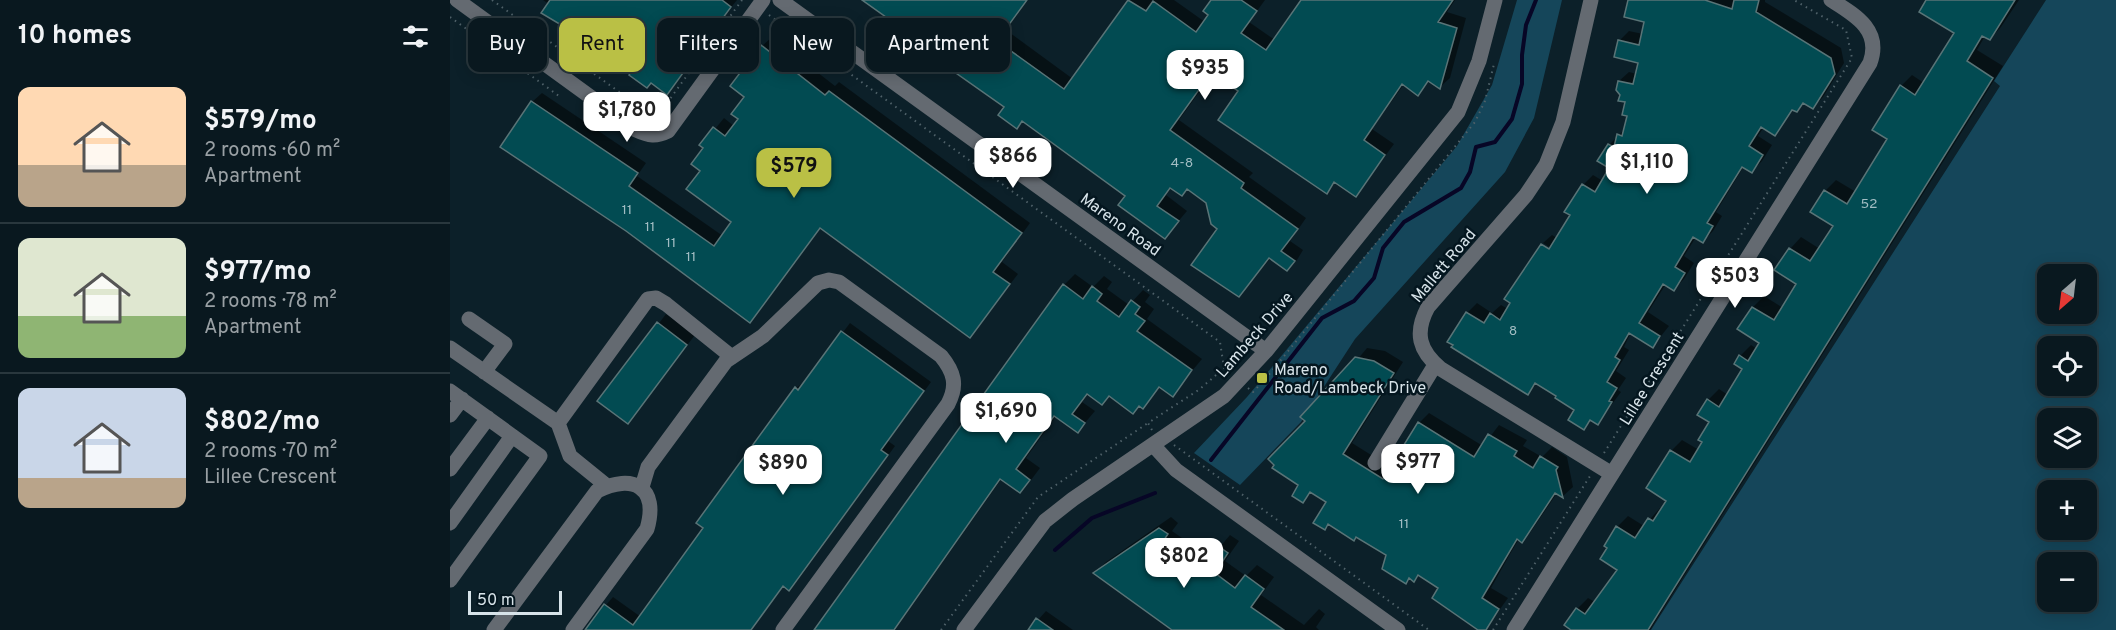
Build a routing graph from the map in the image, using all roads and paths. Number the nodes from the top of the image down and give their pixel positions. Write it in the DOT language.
graph roads {
  1 [pos="457,0"];
  2 [pos="492,0"];
  3 [pos="742,0"];
  4 [pos="780,0"];
  5 [pos="1495,0"];
  6 [pos="1591,0"];
  7 [pos="1794,0"];
  8 [pos="1831,0"];
  9 [pos="760,3"];
  10 [pos="450,17"];
  11 [pos="559,96"];
  12 [pos="469,319"];
  13 [pos="450,348"];
  14 [pos="1266,351"];
  15 [pos="732,357"];
  16 [pos="1436,364"];
  17 [pos="484,372"];
  18 [pos="456,395"];
  19 [pos="450,415"];
  20 [pos="488,418"];
  21 [pos="558,423"];
  22 [pos="512,436"];
  23 [pos="1158,442"];
  24 [pos="1375,463"];
  25 [pos="1597,465"];
  26 [pos="450,469"];
  27 [pos="1612,474"];
  28 [pos="606,486"];
  29 [pos="642,487"];
  30 [pos="450,523"];
  31 [pos="450,580"];
  32 [pos="494,630"];
  33 [pos="573,630"];
  34 [pos="783,630"];
  35 [pos="964,630"];
  36 [pos="1398,630"];
  37 [pos="1429,630"];
  38 [pos="1493,630"];
  39 [pos="1514,630"];
  1 -- 9 [label="street"];
  2 -- 3 [label="path"];
  4 -- 14 [label="street, Mareno Road"];
  5 -- 14 [label="street, Lambeck Drive"];
  6 -- 16 [label="street, Mallett Road"];
  7 -- 25 [label="path"];
  8 -- 27 [label="street, Lillee Crescent"];
  9 -- 23 [label="path"];
  10 -- 11 [label="path"];
  12 -- 17 [label="street"];
  13 -- 17 [label="street"];
  14 -- 23 [label="street, Lambeck Drive"];
  15 -- 21 [label="street"];
  15 -- 29 [label="street"];
  15 -- 34 [label="street"];
  16 -- 24 [label="street"];
  16 -- 25 [label="street, Mallett Road"];
  17 -- 21 [label="street"];
  18 -- 19 [label="street"];
  18 -- 20 [label="street"];
  20 -- 22 [label="street"];
  20 -- 26 [label="street"];
  21 -- 28 [label="street"];
  22 -- 30 [label="street"];
  22 -- 31 [label="street"];
  23 -- 35 [label="street, Lambeck Drive"];
  23 -- 36 [label="street"];
  23 -- 37 [label="path"];
  25 -- 27 [label="street, Mallett Road"];
  25 -- 38 [label="path"];
  27 -- 39 [label="street, Lillee Crescent"];
  28 -- 29 [label="street"];
  28 -- 32 [label="street"];
  29 -- 33 [label="street"];
}
